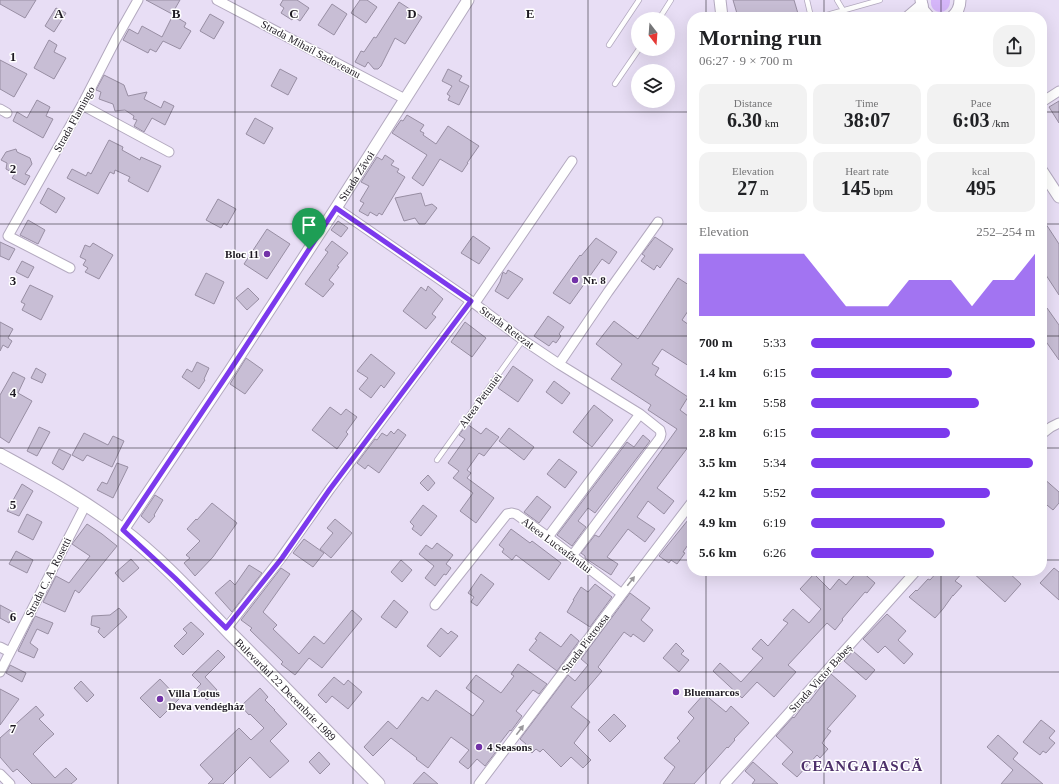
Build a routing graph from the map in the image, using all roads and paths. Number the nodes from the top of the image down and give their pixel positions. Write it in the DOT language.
graph roads {
  1 [pos="138,0"];
  2 [pos="216,0"];
  3 [pos="468,0"];
  4 [pos="639,0"];
  5 [pos="671,0"];
  6 [pos="720,0"];
  7 [pos="807,0"];
  8 [pos="837,0"];
  9 [pos="880,0"];
  10 [pos="922,3"];
  11 [pos="843,10"];
  12 [pos="663,12"];
  13 [pos="721,12"];
  14 [pos="810,12"];
  15 [pos="836,12"];
  16 [pos="913,12"];
  17 [pos="609,45"];
  18 [pos="633,56"];
  19 [pos="615,84"];
  20 [pos="1059,91"];
  21 [pos="405,99"];
  22 [pos="1047,99"];
  23 [pos="82,105"];
  24 [pos="169,152"];
  25 [pos="572,161"];
  26 [pos="1047,179"];
  27 [pos="1059,197"];
  28 [pos="336,208"];
  29 [pos="658,222"];
  30 [pos="70,268"];
  31 [pos="473,302"];
  32 [pos="523,340"];
  33 [pos="559,364"];
  34 [pos="640,414"];
  35 [pos="1059,423"];
  36 [pos="1047,430"];
  37 [pos="0,455"];
  38 [pos="437,460"];
  39 [pos="86,504"];
  40 [pos="687,509"];
  41 [pos="123,530"];
  42 [pos="548,537"];
  43 [pos="572,556"];
  44 [pos="912,576"];
  45 [pos="622,594"];
  46 [pos="435,605"];
  47 [pos="226,628"];
  48 [pos="0,647"];
  49 [pos="10,652"];
  50 [pos="0,672"];
  51 [pos="0,774"];
  52 [pos="10,784"];
  53 [pos="378,784"];
  54 [pos="480,784"];
  55 [pos="725,784"];
  1 -- 23 [label="street, Strada Flamingo"];
  2 -- 21 [label="street, Strada Mihail Sadoveanu"];
  3 -- 21 [label="street, Strada Zăvoi"];
  4 -- 17 [label="lane"];
  5 -- 12 [label="lane"];
  6 -- 13 [label="street"];
  7 -- 14 [label="lane"];
  8 -- 11 [label="lane"];
  9 -- 11 [label="lane"];
  10 -- 16 [label="street"];
  11 -- 15 [label="lane"];
  18 -- 19 [label="lane"];
  20 -- 22 [label="street"];
  21 -- 28 [label="street, Strada Zăvoi"];
  23 -- 24 [label="street"];
  23 -- 30 [label="street, Strada Flamingo"];
  25 -- 31 [label="street"];
  26 -- 27 [label="street"];
  28 -- 31 [label="street, Strada Retezat"];
  28 -- 41 [label="street, Strada Zăvoi"];
  29 -- 33 [label="street"];
  31 -- 32 [label="street, Strada Retezat"];
  31 -- 47 [label="street"];
  32 -- 33 [label="street, Strada Retezat"];
  32 -- 38 [label="lane, Aleea Petuniei"];
  33 -- 34 [label="street, Strada Retezat"];
  34 -- 42 [label="street"];
  34 -- 43 [label="street, Strada Retezat"];
  35 -- 36 [label="street"];
  37 -- 39 [label="main road, Bulevardul 22 Decembrie 1989"];
  39 -- 41 [label="main road, Bulevardul 22 Decembrie 1989"];
  39 -- 49 [label="street, Strada C. A. Rosetti"];
  45 -- 40 [label="street, Strada Pietroasa, one-way"];
  41 -- 47 [label="main road, Bulevardul 22 Decembrie 1989"];
  42 -- 43 [label="street, Aleea Luceafărului"];
  42 -- 46 [label="street, Aleea Luceafărului"];
  43 -- 45 [label="street, Aleea Luceafărului"];
  44 -- 55 [label="street, Strada Victor Babeș"];
  54 -- 45 [label="street, Strada Pietroasa, one-way"];
  47 -- 53 [label="main road, Bulevardul 22 Decembrie 1989"];
  48 -- 49 [label="street"];
  49 -- 50 [label="street, Strada C. A. Rosetti"];
  51 -- 52 [label="street"];
}
